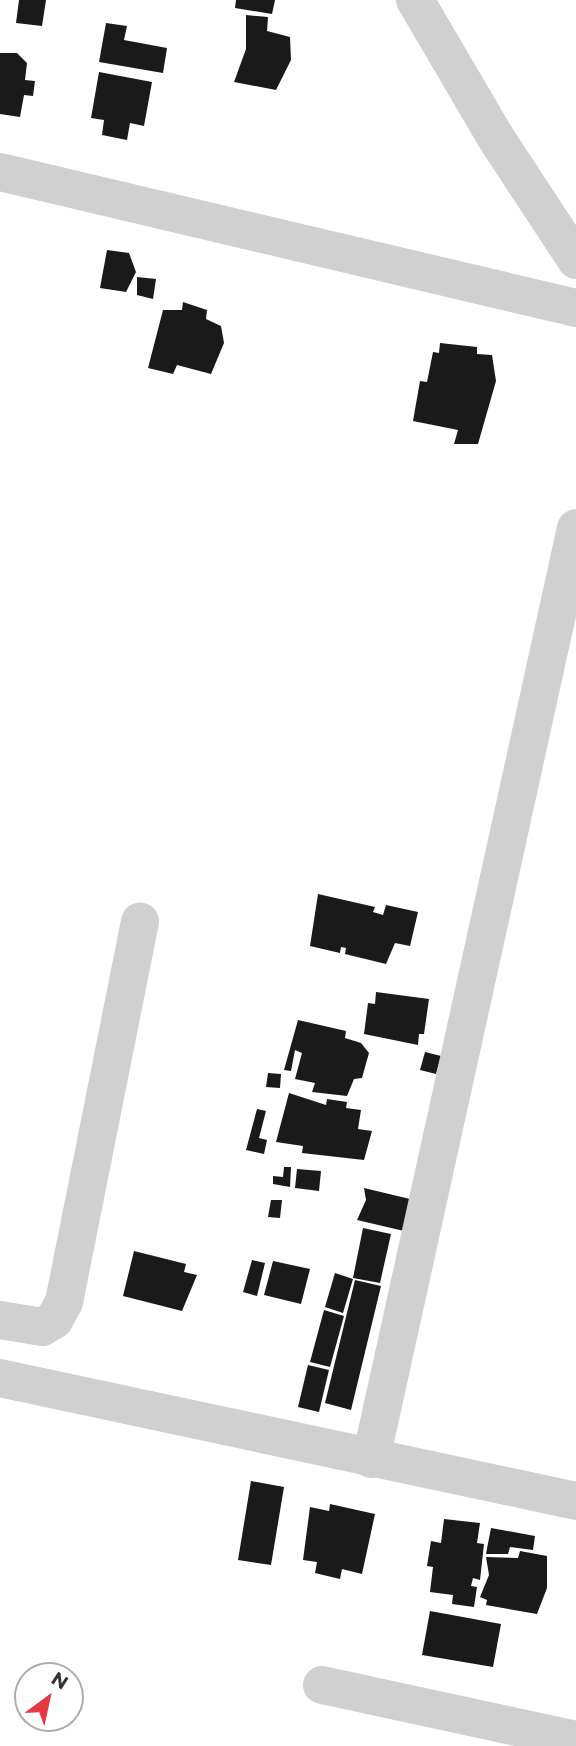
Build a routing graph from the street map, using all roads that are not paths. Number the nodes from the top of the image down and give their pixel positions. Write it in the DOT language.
graph roads {
  1 [pos="415,0"];
  2 [pos="0,172"];
  3 [pos="576,260"];
  4 [pos="576,309"];
  5 [pos="576,528"];
  6 [pos="140,922"];
  7 [pos="0,1320"];
  8 [pos="0,1378"];
  9 [pos="371,1459"];
  10 [pos="576,1501"];
  11 [pos="322,1685"];
  12 [pos="576,1740"];
  1 -- 3 [label="street"];
  2 -- 4 [label="street"];
  5 -- 9 [label="street"];
  6 -- 7 [label="street"];
  8 -- 9 [label="street"];
  9 -- 10 [label="street"];
  11 -- 12 [label="street"];
}
